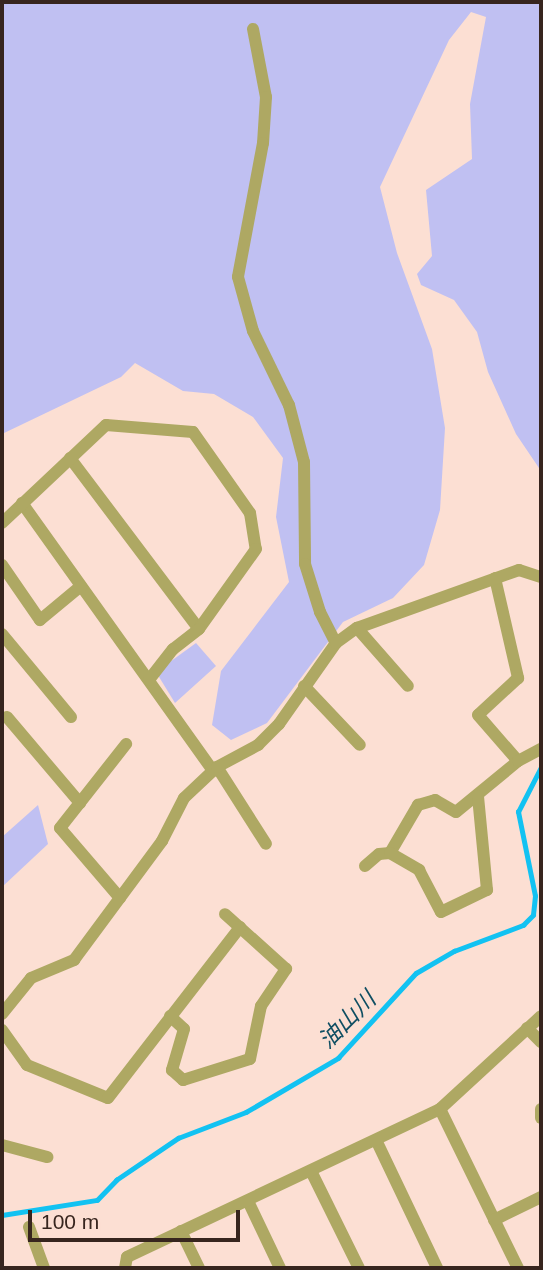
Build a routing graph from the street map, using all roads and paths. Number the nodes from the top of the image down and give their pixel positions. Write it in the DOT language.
graph roads {
  1 [pos="253,29"];
  2 [pos="70,458"];
  3 [pos="22,503"];
  4 [pos="2,523"];
  5 [pos="2,565"];
  6 [pos="541,577"];
  7 [pos="495,578"];
  8 [pos="81,586"];
  9 [pos="357,628"];
  10 [pos="199,629"];
  11 [pos="2,634"];
  12 [pos="336,643"];
  13 [pos="149,680"];
  14 [pos="408,685"];
  15 [pos="304,686"];
  16 [pos="7,717"];
  17 [pos="71,718"];
  18 [pos="126,744"];
  19 [pos="360,745"];
  20 [pos="541,749"];
  21 [pos="518,761"];
  22 [pos="215,769"];
  23 [pos="478,796"];
  24 [pos="79,803"];
  25 [pos="266,844"];
  26 [pos="390,853"];
  27 [pos="365,866"];
  28 [pos="120,898"];
  29 [pos="225,914"];
  30 [pos="240,927"];
  31 [pos="2,1014"];
  32 [pos="170,1016"];
  33 [pos="541,1016"];
  34 [pos="527,1028"];
  35 [pos="2,1030"];
  36 [pos="541,1042"];
  37 [pos="7,1052"];
  38 [pos="440,1109"];
  39 [pos="541,1109"];
  40 [pos="541,1118"];
  41 [pos="377,1142"];
  42 [pos="2,1145"];
  43 [pos="47,1157"];
  44 [pos="311,1171"];
  45 [pos="541,1197"];
  46 [pos="247,1201"];
  47 [pos="494,1220"];
  48 [pos="29,1227"];
  49 [pos="181,1231"];
  50 [pos="44,1268"];
  51 [pos="125,1268"];
  52 [pos="199,1268"];
  53 [pos="280,1268"];
  54 [pos="359,1268"];
  55 [pos="438,1268"];
  56 [pos="518,1268"];
  1 -- 12 [label="street"];
  2 -- 3 [label="street"];
  2 -- 10 [label="street"];
  2 -- 10 [label="street"];
  3 -- 4 [label="street"];
  3 -- 8 [label="street"];
  5 -- 8 [label="street"];
  6 -- 7 [label="street"];
  7 -- 9 [label="street"];
  7 -- 21 [label="street"];
  8 -- 13 [label="street"];
  9 -- 12 [label="street"];
  9 -- 14 [label="street"];
  10 -- 13 [label="street"];
  11 -- 17 [label="street"];
  12 -- 15 [label="street"];
  13 -- 22 [label="street"];
  15 -- 19 [label="street"];
  15 -- 22 [label="street"];
  16 -- 24 [label="street"];
  18 -- 24 [label="street"];
  20 -- 21 [label="street"];
  21 -- 23 [label="street"];
  22 -- 25 [label="street"];
  22 -- 28 [label="street"];
  23 -- 26 [label="street"];
  23 -- 26 [label="street"];
  24 -- 28 [label="street"];
  26 -- 27 [label="street"];
  28 -- 31 [label="street"];
  29 -- 30 [label="street"];
  30 -- 32 [label="street"];
  30 -- 32 [label="street"];
  32 -- 37 [label="street"];
  33 -- 34 [label="street"];
  34 -- 36 [label="street"];
  34 -- 38 [label="street"];
  35 -- 37 [label="street"];
  38 -- 41 [label="street"];
  38 -- 47 [label="street"];
  39 -- 40 [label="street"];
  41 -- 44 [label="street"];
  41 -- 55 [label="street"];
  42 -- 43 [label="street"];
  44 -- 46 [label="street"];
  44 -- 54 [label="street"];
  45 -- 47 [label="street"];
  46 -- 49 [label="street"];
  46 -- 53 [label="street"];
  47 -- 56 [label="street"];
  48 -- 50 [label="street"];
  49 -- 51 [label="street"];
  49 -- 52 [label="street"];
}
